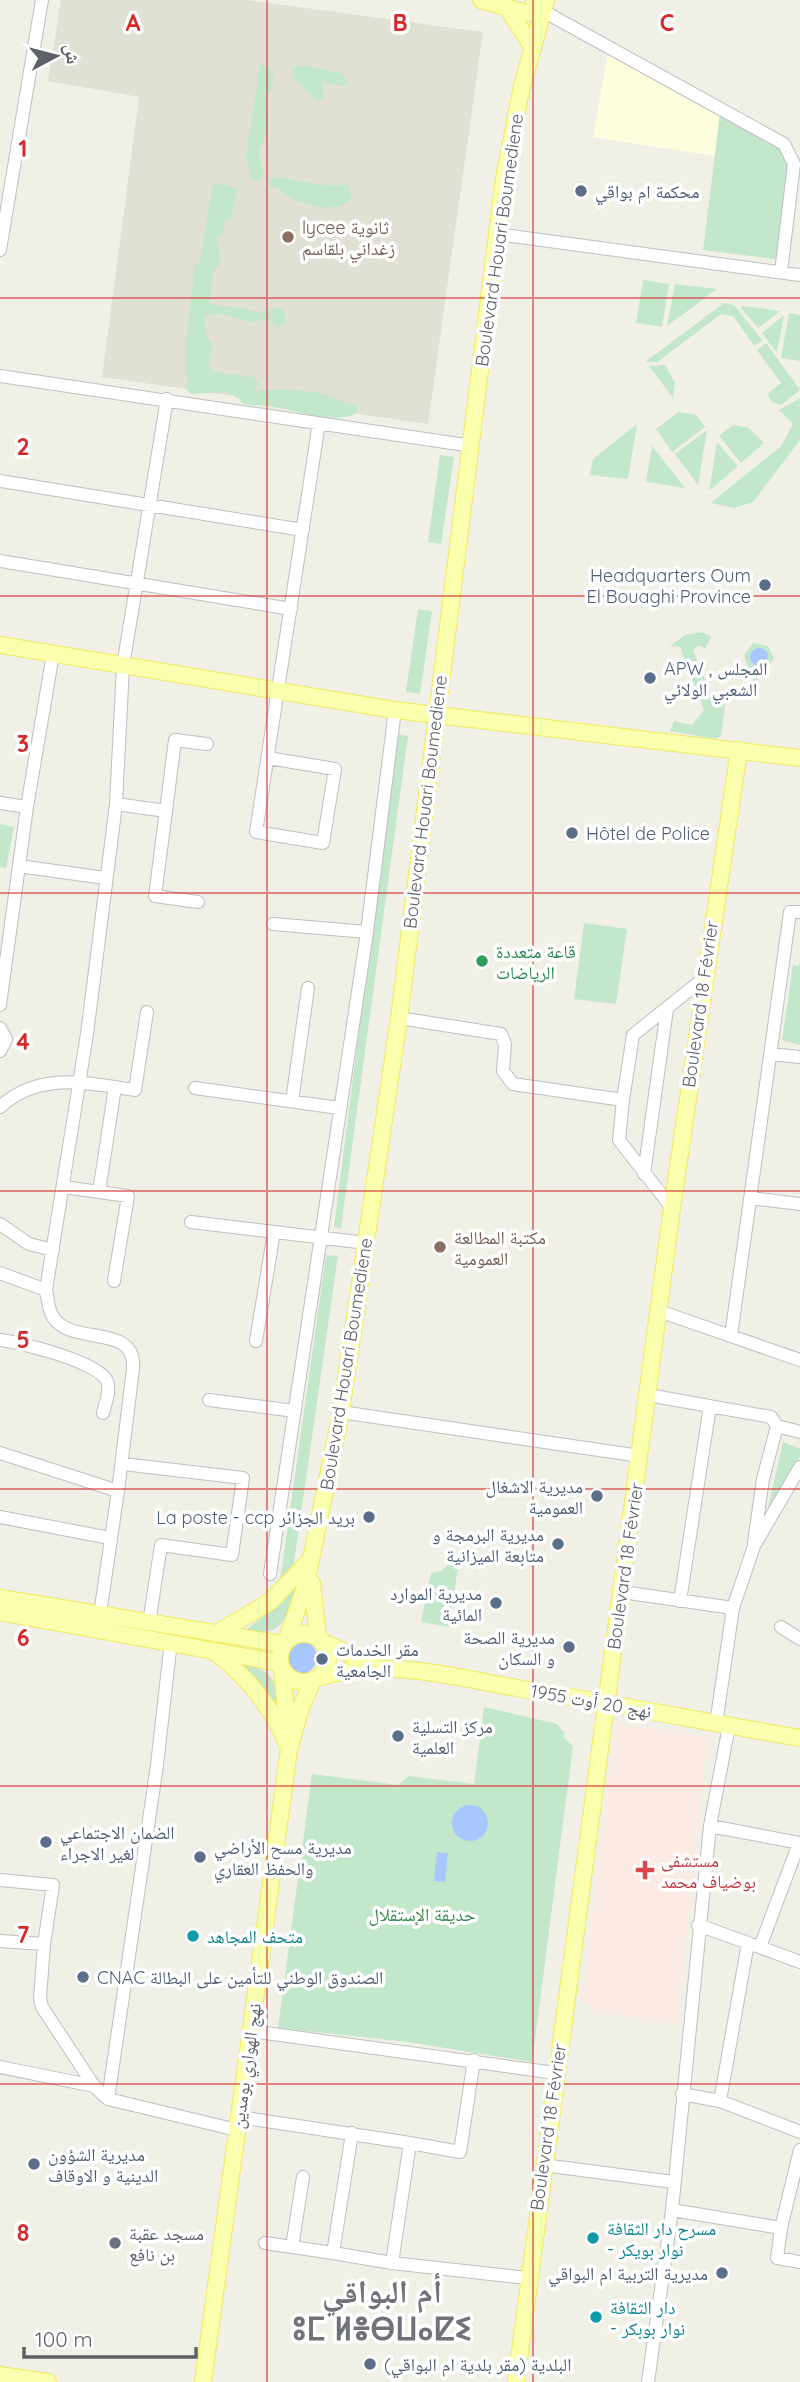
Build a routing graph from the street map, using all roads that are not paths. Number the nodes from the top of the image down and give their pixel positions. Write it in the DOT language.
graph roads {
  1 [pos="42,0"];
  2 [pos="481,0"];
  3 [pos="547,5"];
  4 [pos="508,9"];
  5 [pos="533,48"];
  6 [pos="797,164"];
  7 [pos="4,208"];
  8 [pos="786,222"];
  9 [pos="800,223"];
  10 [pos="497,234"];
  11 [pos="0,250"];
  12 [pos="781,272"];
  13 [pos="800,275"];
  14 [pos="0,376"];
  15 [pos="167,400"];
  16 [pos="319,423"];
  17 [pos="472,446"];
  18 [pos="0,481"];
  19 [pos="150,508"];
  20 [pos="303,530"];
  21 [pos="0,561"];
  22 [pos="137,583"];
  23 [pos="291,609"];
  24 [pos="0,645"];
  25 [pos="53,654"];
  26 [pos="123,666"];
  27 [pos="278,691"];
  28 [pos="395,710"];
  29 [pos="436,714"];
  30 [pos="207,744"];
  31 [pos="739,750"];
  32 [pos="268,758"];
  33 [pos="800,758"];
  34 [pos="0,803"];
  35 [pos="116,804"];
  36 [pos="27,807"];
  37 [pos="166,811"];
  38 [pos="19,866"];
  39 [pos="105,878"];
  40 [pos="198,902"];
  41 [pos="800,912"];
  42 [pos="274,924"];
  43 [pos="367,932"];
  44 [pos="703,979"];
  45 [pos="308,988"];
  46 [pos="0,1005"];
  47 [pos="667,1009"];
  48 [pos="147,1012"];
  49 [pos="399,1018"];
  50 [pos="0,1028"];
  51 [pos="0,1051"];
  52 [pos="771,1054"];
  53 [pos="800,1057"];
  54 [pos="79,1083"];
  55 [pos="115,1087"];
  56 [pos="195,1088"];
  57 [pos="623,1100"];
  58 [pos="292,1101"];
  59 [pos="0,1107"];
  60 [pos="339,1108"];
  61 [pos="644,1174"];
  62 [pos="64,1186"];
  63 [pos="99,1192"];
  64 [pos="751,1198"];
  65 [pos="800,1203"];
  66 [pos="672,1208"];
  67 [pos="191,1222"];
  68 [pos="0,1224"];
  69 [pos="274,1232"];
  70 [pos="321,1238"];
  71 [pos="366,1243"];
  72 [pos="53,1250"];
  73 [pos="0,1273"];
  74 [pos="114,1281"];
  75 [pos="46,1290"];
  76 [pos="659,1311"];
  77 [pos="731,1336"];
  78 [pos="0,1340"];
  79 [pos="256,1341"];
  80 [pos="800,1360"];
  81 [pos="648,1395"];
  82 [pos="209,1401"];
  83 [pos="710,1406"];
  84 [pos="295,1411"];
  85 [pos="341,1412"];
  86 [pos="103,1413"];
  87 [pos="777,1426"];
  88 [pos="800,1432"];
  89 [pos="0,1453"];
  90 [pos="640,1456"];
  91 [pos="123,1464"];
  92 [pos="800,1467"];
  93 [pos="118,1491"];
  94 [pos="0,1517"];
  95 [pos="110,1538"];
  96 [pos="754,1546"];
  97 [pos="313,1556"];
  98 [pos="270,1574"];
  99 [pos="622,1592"];
  100 [pos="0,1598"];
  101 [pos="680,1601"];
  102 [pos="733,1608"];
  103 [pos="0,1612"];
  104 [pos="99,1621"];
  105 [pos="149,1623"];
  106 [pos="781,1627"];
  107 [pos="800,1639"];
  108 [pos="320,1640"];
  109 [pos="171,1642"];
  110 [pos="214,1642"];
  111 [pos="285,1642"];
  112 [pos="281,1666"];
  113 [pos="382,1667"];
  114 [pos="315,1679"];
  115 [pos="605,1702"];
  116 [pos="723,1725"];
  117 [pos="800,1738"];
  118 [pos="289,1750"];
  119 [pos="710,1826"];
  120 [pos="800,1843"];
  121 [pos="0,1880"];
  122 [pos="698,1925"];
  123 [pos="0,1941"];
  124 [pos="44,1944"];
  125 [pos="754,1945"];
  126 [pos="800,1962"];
  127 [pos="251,2031"];
  128 [pos="474,2060"];
  129 [pos="0,2067"];
  130 [pos="555,2073"];
  131 [pos="94,2086"];
  132 [pos="682,2094"];
  133 [pos="108,2099"];
  134 [pos="720,2101"];
  135 [pos="238,2124"];
  136 [pos="800,2132"];
  137 [pos="352,2133"];
  138 [pos="410,2143"];
  139 [pos="800,2150"];
  140 [pos="543,2165"];
  141 [pos="303,2178"];
  142 [pos="673,2182"];
  143 [pos="672,2210"];
  144 [pos="781,2228"];
  145 [pos="265,2243"];
  146 [pos="292,2247"];
  147 [pos="333,2253"];
  148 [pos="800,2262"];
  149 [pos="392,2263"];
  150 [pos="527,2278"];
  151 [pos="0,2375"];
  152 [pos="43,2382"];
  153 [pos="203,2382"];
  154 [pos="516,2382"];
  155 [pos="648,2382"];
  1 -- 7 [label="street"];
  2 -- 4 [label="main road"];
  3 -- 4 [label="main road"];
  3 -- 5 [label="main road, Boulevard Houari Boumediene"];
  3 -- 6 [label="street"];
  4 -- 5 [label="main road"];
  5 -- 10 [label="main road, Boulevard Houari Boumediene"];
  6 -- 8 [label="street"];
  7 -- 11 [label="street"];
  8 -- 9 [label="street"];
  8 -- 12 [label="street"];
  10 -- 12 [label="street"];
  10 -- 17 [label="main road, Boulevard Houari Boumediene"];
  12 -- 13 [label="street"];
  14 -- 15 [label="street"];
  15 -- 16 [label="street"];
  15 -- 19 [label="street"];
  16 -- 17 [label="street"];
  16 -- 20 [label="street"];
  17 -- 29 [label="main road, Boulevard Houari Boumediene"];
  18 -- 19 [label="street"];
  19 -- 20 [label="street"];
  19 -- 22 [label="street"];
  20 -- 23 [label="street"];
  21 -- 22 [label="street"];
  22 -- 23 [label="street"];
  22 -- 26 [label="street"];
  23 -- 27 [label="street"];
  24 -- 25 [label="main road"];
  25 -- 26 [label="main road"];
  25 -- 36 [label="street"];
  26 -- 27 [label="main road"];
  26 -- 35 [label="street"];
  27 -- 28 [label="main road"];
  27 -- 32 [label="street"];
  28 -- 29 [label="main road"];
  28 -- 43 [label="street"];
  29 -- 31 [label="main road"];
  29 -- 49 [label="main road, Boulevard Houari Boumediene"];
  30 -- 37 [label="street"];
  31 -- 33 [label="main road"];
  31 -- 44 [label="main road, Boulevard 18 Février"];
  32 -- 32 [label="street"];
  34 -- 36 [label="street"];
  35 -- 37 [label="street"];
  35 -- 39 [label="street"];
  36 -- 38 [label="street"];
  37 -- 40 [label="street"];
  38 -- 39 [label="street"];
  38 -- 46 [label="street"];
  39 -- 54 [label="street"];
  41 -- 52 [label="street"];
  42 -- 43 [label="street"];
  43 -- 60 [label="street"];
  44 -- 47 [label="street"];
  44 -- 66 [label="main road, Boulevard 18 Février"];
  45 -- 58 [label="street"];
  47 -- 57 [label="street"];
  47 -- 61 [label="street"];
  48 -- 55 [label="street"];
  49 -- 57 [label="street"];
  49 -- 71 [label="main road, Boulevard Houari Boumediene"];
  50 -- 51 [label="street"];
  52 -- 53 [label="street"];
  52 -- 64 [label="street"];
  54 -- 55 [label="street"];
  54 -- 59 [label="street"];
  54 -- 62 [label="street"];
  55 -- 63 [label="street"];
  56 -- 58 [label="street"];
  57 -- 61 [label="street"];
  58 -- 60 [label="street"];
  60 -- 70 [label="street"];
  61 -- 66 [label="street"];
  62 -- 63 [label="street"];
  62 -- 72 [label="street"];
  63 -- 74 [label="street"];
  64 -- 65 [label="street"];
  64 -- 77 [label="street"];
  66 -- 76 [label="main road, Boulevard 18 Février"];
  67 -- 69 [label="street"];
  68 -- 72 [label="street"];
  69 -- 70 [label="street"];
  69 -- 79 [label="street"];
  70 -- 71 [label="street"];
  70 -- 84 [label="street"];
  71 -- 85 [label="main road, Boulevard Houari Boumediene"];
  72 -- 75 [label="street"];
  73 -- 75 [label="street"];
  75 -- 91 [label="street"];
  76 -- 77 [label="street"];
  76 -- 81 [label="main road, Boulevard 18 Février"];
  77 -- 80 [label="street"];
  78 -- 86 [label="street"];
  81 -- 83 [label="street"];
  81 -- 90 [label="main road, Boulevard 18 Février"];
  82 -- 84 [label="street"];
  83 -- 87 [label="street"];
  83 -- 101 [label="street"];
  84 -- 98 [label="street"];
  85 -- 90 [label="street"];
  85 -- 97 [label="main road, Boulevard Houari Boumediene"];
  87 -- 88 [label="street"];
  87 -- 96 [label="street"];
  89 -- 93 [label="street"];
  90 -- 99 [label="main road, Boulevard 18 Février"];
  91 -- 93 [label="street"];
  91 -- 105 [label="street"];
  92 -- 96 [label="street"];
  93 -- 95 [label="street"];
  94 -- 95 [label="street"];
  95 -- 104 [label="street"];
  96 -- 102 [label="street"];
  97 -- 108 [label="main road, Boulevard Houari Boumediene"];
  97 -- 110 [label="main road"];
  97 -- 111 [label="main road, Boulevard Houari Boumediene"];
  99 -- 101 [label="street"];
  99 -- 115 [label="main road, Boulevard 18 Février"];
  100 -- 104 [label="main road"];
  101 -- 102 [label="street"];
  102 -- 116 [label="street"];
  103 -- 104 [label="main road"];
  104 -- 105 [label="main road"];
  104 -- 109 [label="main road"];
  105 -- 110 [label="main road"];
  106 -- 107 [label="street"];
  108 -- 111 [label="main road"];
  108 -- 113 [label="main road, نهج 20 أوت 1955"];
  108 -- 114 [label="main road"];
  109 -- 110 [label="main road"];
  109 -- 133 [label="street"];
  110 -- 111 [label="main road"];
  110 -- 112 [label="main road"];
  110 -- 118 [label="main road"];
  111 -- 112 [label="main road"];
  112 -- 114 [label="main road"];
  112 -- 118 [label="main road, نهج الهواري بومدين"];
  113 -- 114 [label="main road, نهج 20 أوت 1955"];
  113 -- 115 [label="main road, نهج 20 أوت 1955"];
  114 -- 118 [label="main road, نهج الهواري بومدين"];
  115 -- 116 [label="main road, نهج 20 أوت 1955"];
  115 -- 130 [label="main road, Boulevard 18 Février"];
  116 -- 117 [label="main road, نهج 20 أوت 1955"];
  116 -- 119 [label="street"];
  118 -- 127 [label="main road, نهج الهواري بومدين"];
  119 -- 120 [label="street"];
  119 -- 122 [label="street"];
  120 -- 125 [label="street"];
  121 -- 124 [label="street"];
  122 -- 125 [label="street"];
  122 -- 132 [label="street"];
  123 -- 124 [label="street"];
  124 -- 131 [label="street"];
  125 -- 126 [label="street"];
  125 -- 134 [label="street"];
  127 -- 128 [label="street"];
  127 -- 135 [label="main road, نهج الهواري بومدين"];
  128 -- 130 [label="street"];
  128 -- 138 [label="street"];
  129 -- 131 [label="street"];
  130 -- 140 [label="main road, Boulevard 18 Février"];
  131 -- 133 [label="street"];
  132 -- 134 [label="street"];
  132 -- 142 [label="street"];
  133 -- 135 [label="street"];
  134 -- 136 [label="street"];
  135 -- 137 [label="street"];
  135 -- 153 [label="main road, نهج الهواري بومدين"];
  137 -- 138 [label="street"];
  137 -- 147 [label="street"];
  138 -- 149 [label="street"];
  139 -- 144 [label="street"];
  140 -- 142 [label="street"];
  140 -- 150 [label="main road, Boulevard 18 Février"];
  141 -- 146 [label="street"];
  142 -- 143 [label="street"];
  143 -- 144 [label="street"];
  143 -- 155 [label="street"];
  144 -- 148 [label="street"];
  145 -- 146 [label="street"];
  146 -- 147 [label="street"];
  147 -- 149 [label="street"];
  149 -- 150 [label="street"];
  150 -- 154 [label="main road, Boulevard 18 Février"];
  151 -- 152 [label="main road"];
}
